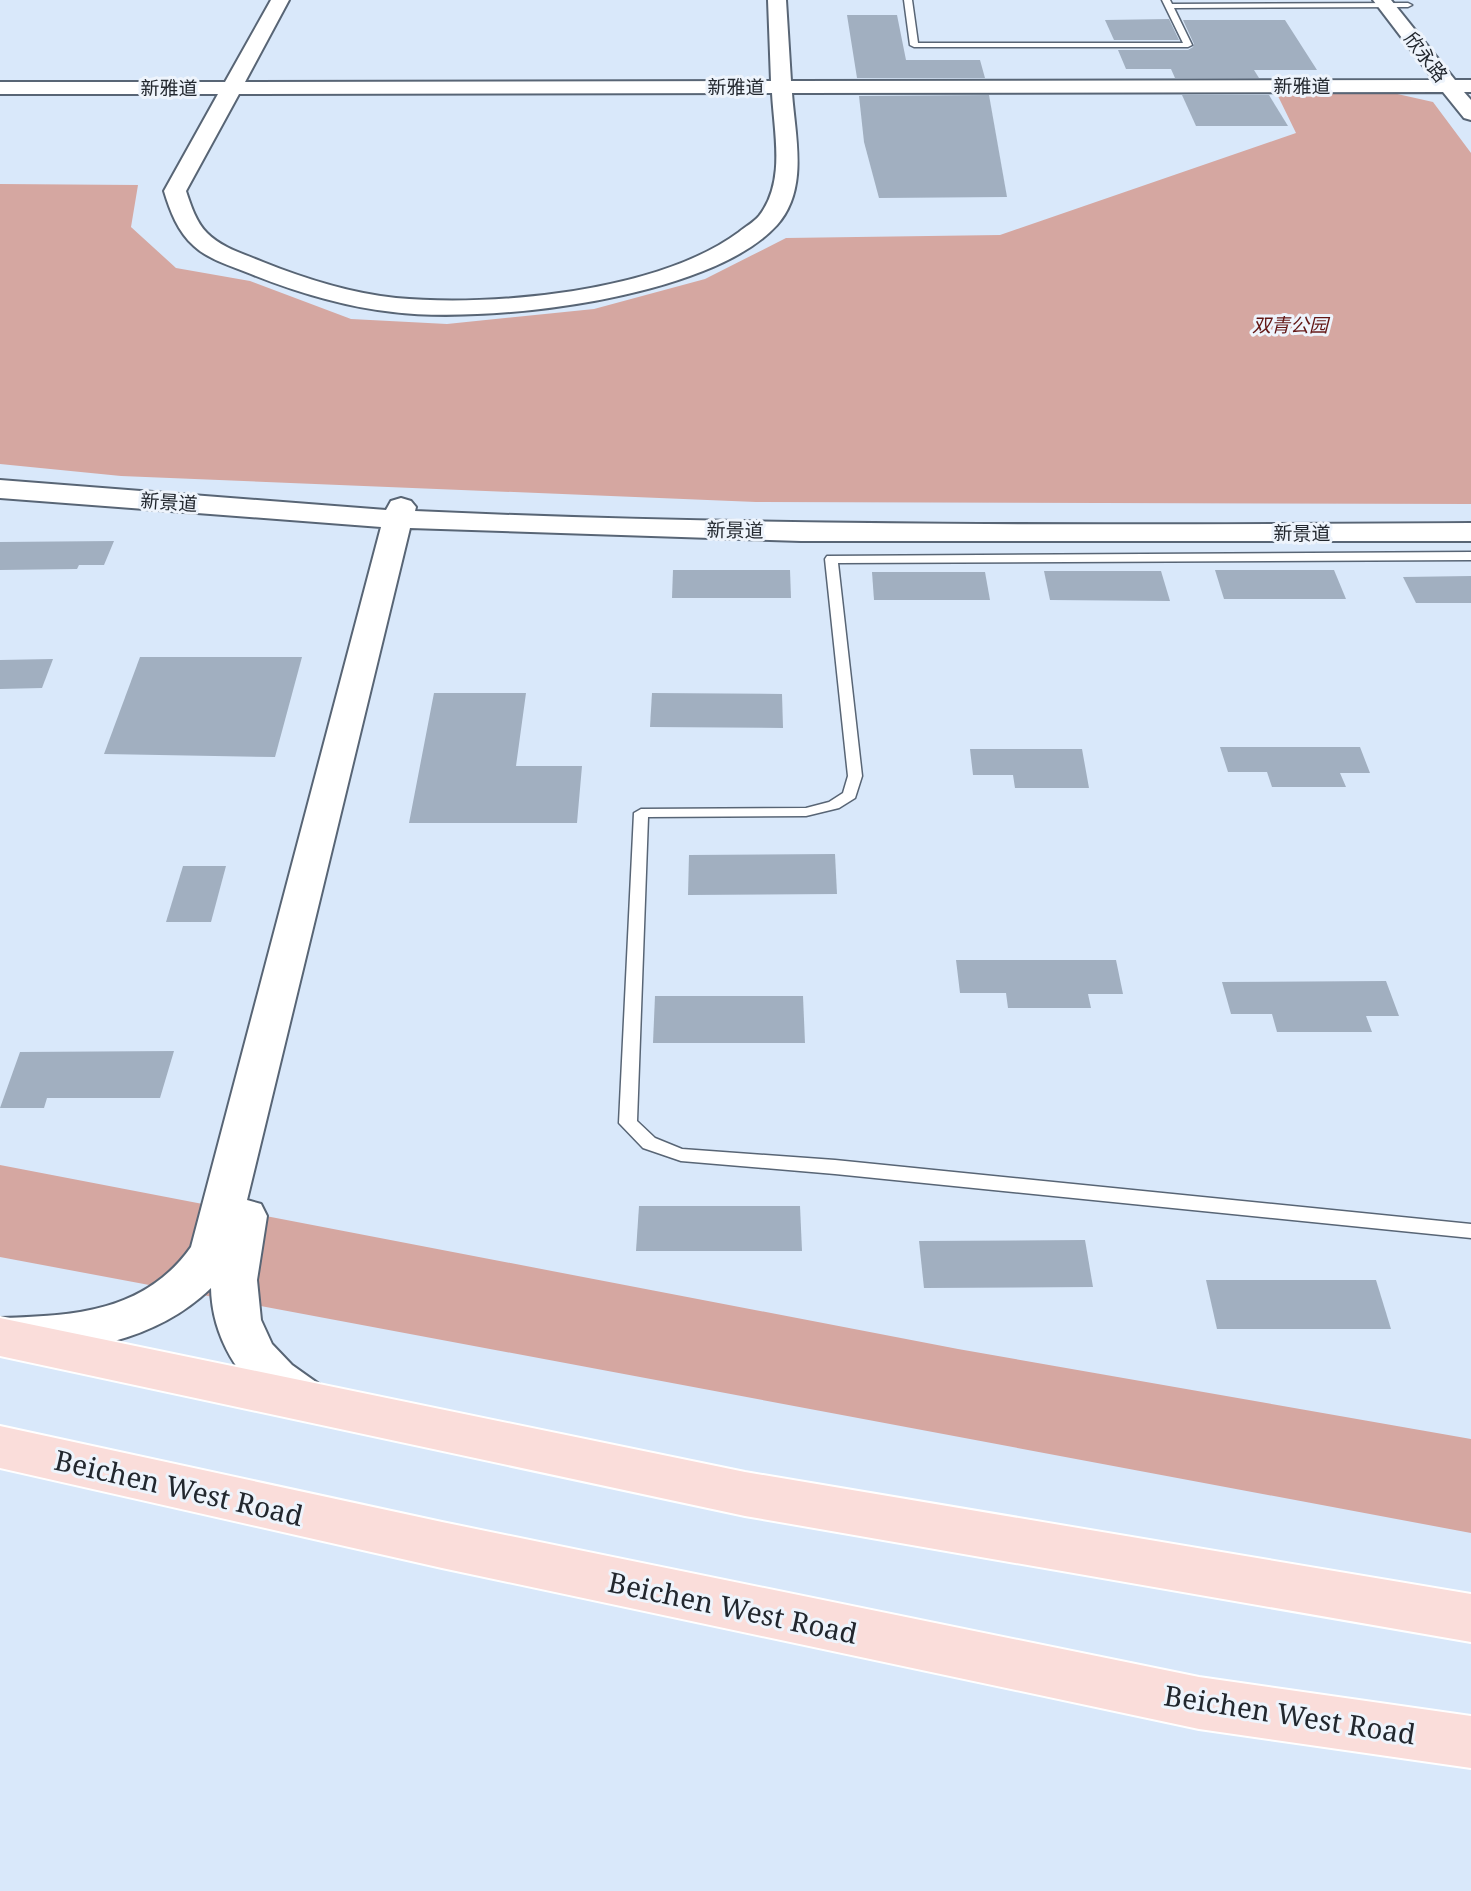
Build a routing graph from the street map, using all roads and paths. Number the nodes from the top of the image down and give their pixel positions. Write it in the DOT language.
graph roads {
  1 [pos="280,0"];
  2 [pos="777,0"];
  3 [pos="908,0"];
  4 [pos="1167,3"];
  5 [pos="1395,3"];
  6 [pos="1444,48"];
  7 [pos="1462,81"];
  8 [pos="0,82"];
  9 [pos="782,84"];
  10 [pos="236,85"];
  11 [pos="0,88"];
  12 [pos="1471,114"];
  13 [pos="0,479"];
  14 [pos="0,489"];
  15 [pos="410,513"];
  16 [pos="1471,520"];
  17 [pos="1471,532"];
  18 [pos="1471,556"];
  19 [pos="1471,1231"];
  20 [pos="0,1337"];
  21 [pos="306,1401"];
  22 [pos="0,1447"];
  23 [pos="1471,1618"];
  24 [pos="1471,1742"];
  1 -- 10 [label="street"];
  2 -- 9 [label="street"];
  3 -- 4 [label="lane"];
  4 -- 5 [label="lane"];
  5 -- 6 [label="street, 欣永路"];
  5 -- 7 [label="street, 欣永路"];
  7 -- 9 [label="street, 新雅道"];
  7 -- 12 [label="street, 欣永路"];
  8 -- 10 [label="street, 新雅道"];
  9 -- 10 [label="street, 新雅道"];
  9 -- 10 [label="street"];
  10 -- 11 [label="street, 新雅道"];
  13 -- 15 [label="street, 新景道"];
  14 -- 15 [label="street, 新景道"];
  15 -- 16 [label="street, 新景道"];
  15 -- 17 [label="street, 新景道"];
  15 -- 20 [label="street"];
  15 -- 21 [label="street"];
  18 -- 19 [label="lane"];
  20 -- 21 [label="main road"];
  21 -- 23 [label="main road"];
  22 -- 24 [label="main road, Beichen West Road"];
}
